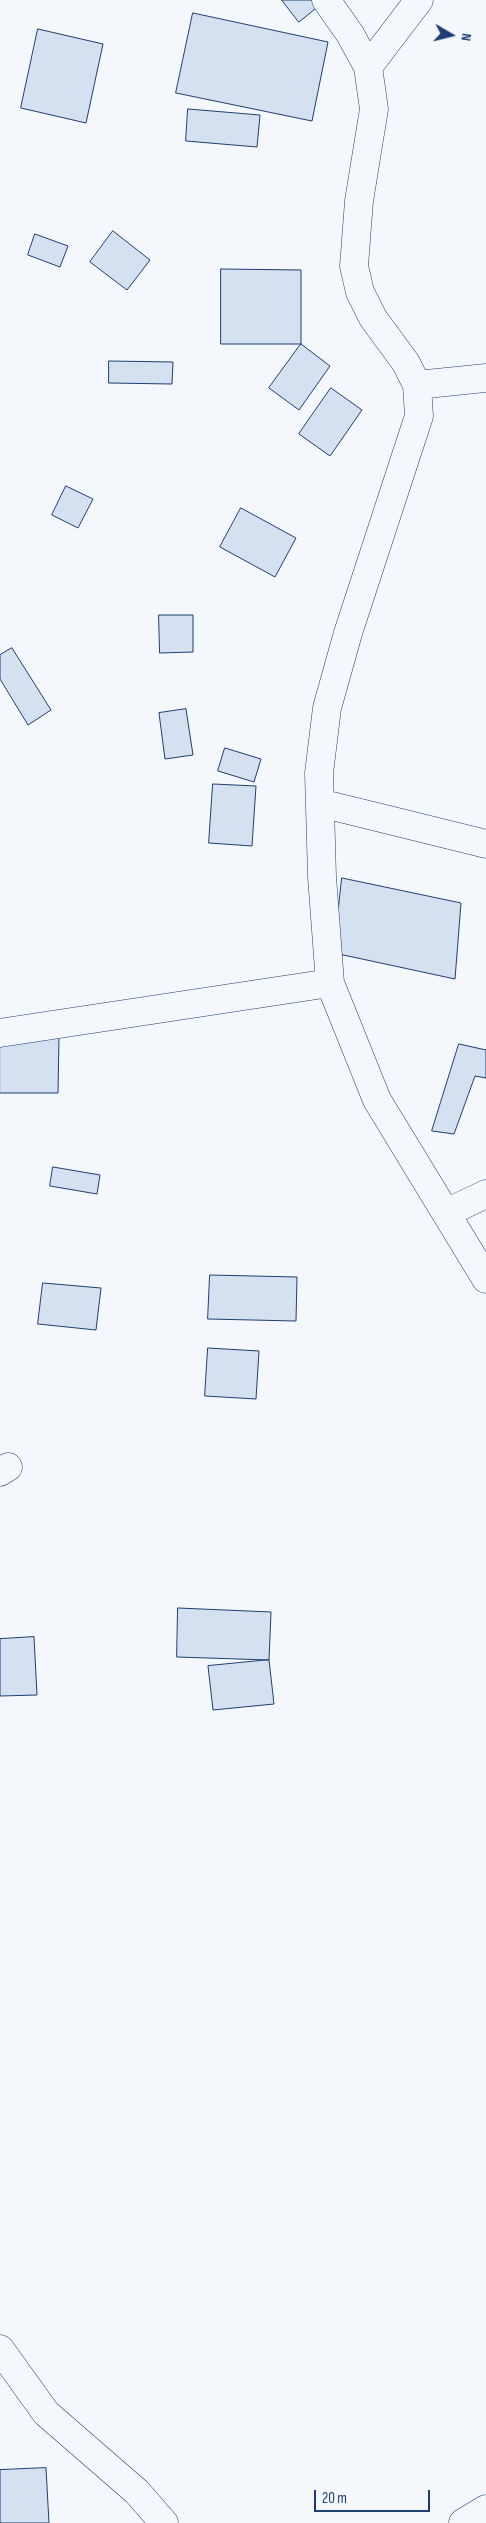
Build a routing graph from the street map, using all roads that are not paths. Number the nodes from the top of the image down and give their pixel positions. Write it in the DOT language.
graph roads {
  1 [pos="326,0"];
  2 [pos="420,0"];
  3 [pos="368,67"];
  4 [pos="486,378"];
  5 [pos="418,385"];
  6 [pos="320,803"];
  7 [pos="486,844"];
  8 [pos="330,983"];
  9 [pos="0,1033"];
  10 [pos="486,1194"];
  11 [pos="446,1213"];
  12 [pos="486,1279"];
  13 [pos="0,2349"];
  14 [pos="486,2509"];
  15 [pos="164,2523"];
  16 [pos="463,2523"];
  1 -- 3 [label="street"];
  2 -- 3 [label="street"];
  3 -- 5 [label="street"];
  4 -- 5 [label="street"];
  5 -- 6 [label="street"];
  6 -- 7 [label="street"];
  6 -- 8 [label="street"];
  8 -- 9 [label="street"];
  8 -- 11 [label="street"];
  10 -- 11 [label="street"];
  11 -- 12 [label="street"];
  13 -- 15 [label="street"];
  14 -- 16 [label="street"];
}
